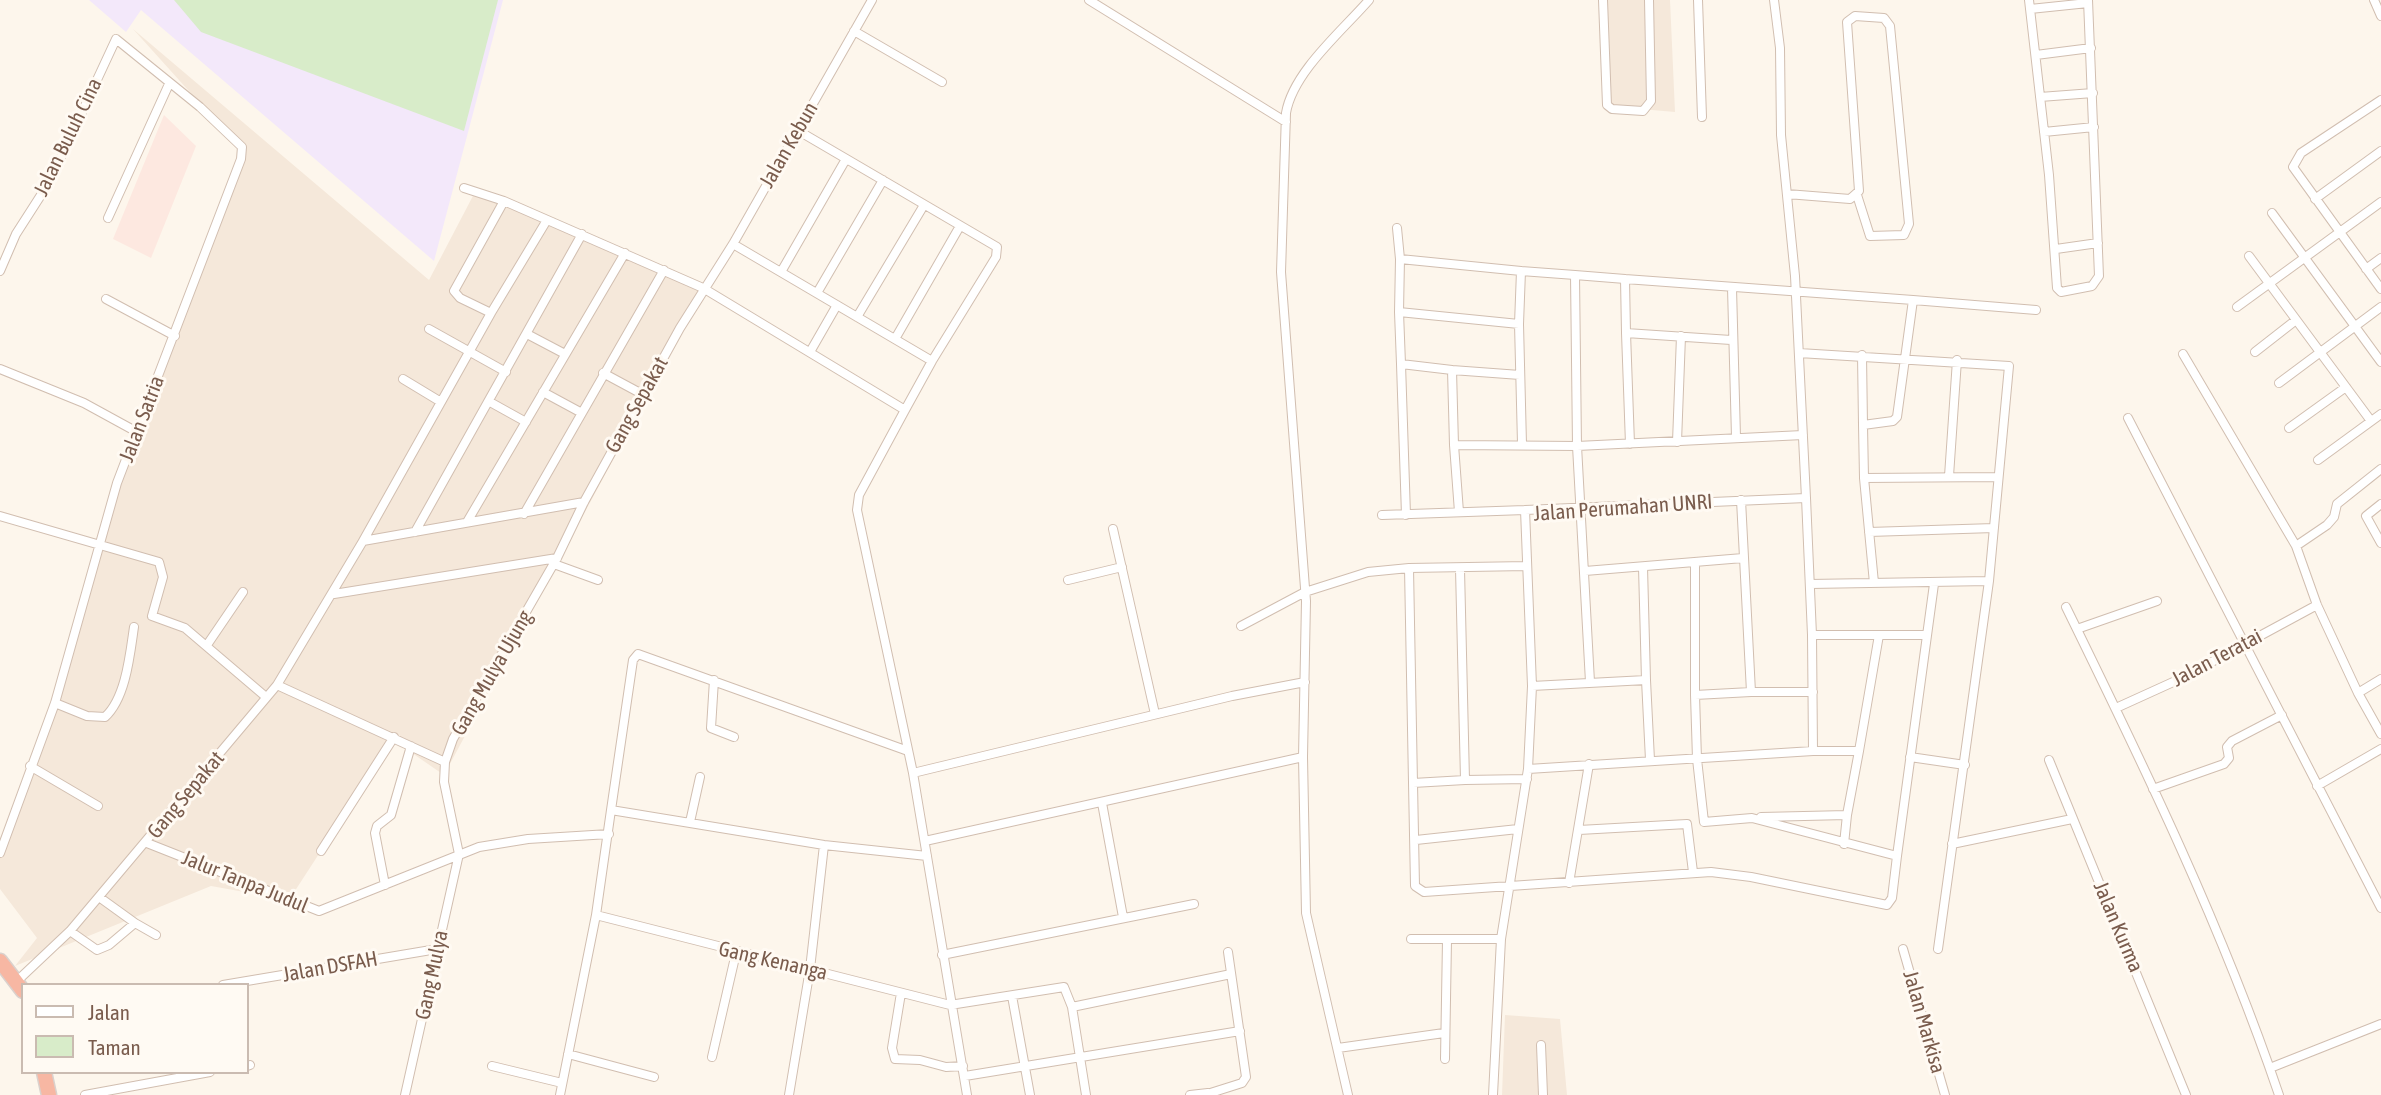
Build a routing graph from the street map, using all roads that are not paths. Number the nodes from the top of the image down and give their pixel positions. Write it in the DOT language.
graph roads {
  1 [pos="872,0"];
  2 [pos="1089,0"];
  3 [pos="1369,0"];
  4 [pos="1603,0"];
  5 [pos="1649,0"];
  6 [pos="1698,0"];
  7 [pos="1773,0"];
  8 [pos="2374,0"];
  9 [pos="2088,1"];
  10 [pos="2029,4"];
  11 [pos="2381,16"];
  12 [pos="854,31"];
  13 [pos="116,39"];
  14 [pos="2091,48"];
  15 [pos="2036,55"];
  16 [pos="942,82"];
  17 [pos="169,84"];
  18 [pos="2093,93"];
  19 [pos="2040,97"];
  20 [pos="2381,100"];
  21 [pos="1702,117"];
  22 [pos="1286,122"];
  23 [pos="2094,127"];
  24 [pos="797,130"];
  25 [pos="2044,132"];
  26 [pos="2381,151"];
  27 [pos="846,159"];
  28 [pos="883,180"];
  29 [pos="464,188"];
  30 [pos="1787,194"];
  31 [pos="1857,195"];
  32 [pos="2315,199"];
  33 [pos="504,201"];
  34 [pos="2381,202"];
  35 [pos="923,205"];
  36 [pos="2272,213"];
  37 [pos="108,218"];
  38 [pos="547,220"];
  39 [pos="960,226"];
  40 [pos="1397,228"];
  41 [pos="2339,231"];
  42 [pos="582,234"];
  43 [pos="2098,243"];
  44 [pos="733,244"];
  45 [pos="2056,249"];
  46 [pos="625,253"];
  47 [pos="2249,256"];
  48 [pos="2304,258"];
  49 [pos="2381,258"];
  50 [pos="1400,259"];
  51 [pos="2366,269"];
  52 [pos="664,270"];
  53 [pos="0,271"];
  54 [pos="1521,271"];
  55 [pos="781,272"];
  56 [pos="1575,275"];
  57 [pos="1625,279"];
  58 [pos="2268,284"];
  59 [pos="703,288"];
  60 [pos="1732,288"];
  61 [pos="2381,289"];
  62 [pos="817,293"];
  63 [pos="1796,293"];
  64 [pos="106,299"];
  65 [pos="1913,300"];
  66 [pos="837,305"];
  67 [pos="2237,307"];
  68 [pos="2381,307"];
  69 [pos="2036,310"];
  70 [pos="491,313"];
  71 [pos="1399,313"];
  72 [pos="857,317"];
  73 [pos="2296,320"];
  74 [pos="1519,324"];
  75 [pos="2355,326"];
  76 [pos="429,329"];
  77 [pos="1626,333"];
  78 [pos="527,334"];
  79 [pos="175,336"];
  80 [pos="1681,336"];
  81 [pos="895,339"];
  82 [pos="1731,340"];
  83 [pos="470,352"];
  84 [pos="810,352"];
  85 [pos="1799,352"];
  86 [pos="2255,352"];
  87 [pos="2321,352"];
  88 [pos="565,354"];
  89 [pos="2183,354"];
  90 [pos="1862,355"];
  91 [pos="1907,357"];
  92 [pos="1957,360"];
  93 [pos="932,361"];
  94 [pos="2381,362"];
  95 [pos="1401,364"];
  96 [pos="0,369"];
  97 [pos="1452,370"];
  98 [pos="506,372"];
  99 [pos="603,373"];
  100 [pos="1520,375"];
  101 [pos="402,379"];
  102 [pos="2280,383"];
  103 [pos="2346,387"];
  104 [pos="543,392"];
  105 [pos="642,394"];
  106 [pos="441,402"];
  107 [pos="490,402"];
  108 [pos="905,410"];
  109 [pos="580,412"];
  110 [pos="2381,414"];
  111 [pos="2128,418"];
  112 [pos="2371,421"];
  113 [pos="526,422"];
  114 [pos="1863,425"];
  115 [pos="2289,428"];
  116 [pos="137,432"];
  117 [pos="1803,435"];
  118 [pos="1736,437"];
  119 [pos="1677,442"];
  120 [pos="1522,444"];
  121 [pos="1630,444"];
  122 [pos="1454,445"];
  123 [pos="1577,446"];
  124 [pos="2318,460"];
  125 [pos="2381,469"];
  126 [pos="1949,476"];
  127 [pos="1998,477"];
  128 [pos="1864,478"];
  129 [pos="1806,498"];
  130 [pos="1741,500"];
  131 [pos="584,502"];
  132 [pos="2381,504"];
  133 [pos="1581,508"];
  134 [pos="1525,510"];
  135 [pos="1460,512"];
  136 [pos="524,514"];
  137 [pos="1406,514"];
  138 [pos="1382,515"];
  139 [pos="0,516"];
  140 [pos="467,522"];
  141 [pos="1994,528"];
  142 [pos="1113,529"];
  143 [pos="415,532"];
  144 [pos="1869,532"];
  145 [pos="363,541"];
  146 [pos="2381,543"];
  147 [pos="97,547"];
  148 [pos="2296,547"];
  149 [pos="1743,558"];
  150 [pos="556,561"];
  151 [pos="1695,564"];
  152 [pos="1527,566"];
  153 [pos="1122,567"];
  154 [pos="1643,567"];
  155 [pos="1409,568"];
  156 [pos="1460,569"];
  157 [pos="1585,571"];
  158 [pos="598,580"];
  159 [pos="1068,580"];
  160 [pos="1989,581"];
  161 [pos="1874,583"];
  162 [pos="1934,583"];
  163 [pos="1811,584"];
  164 [pos="243,592"];
  165 [pos="1305,592"];
  166 [pos="334,594"];
  167 [pos="2157,601"];
  168 [pos="2317,605"];
  169 [pos="2066,607"];
  170 [pos="1241,626"];
  171 [pos="134,627"];
  172 [pos="2077,629"];
  173 [pos="1812,635"];
  174 [pos="1879,635"];
  175 [pos="1926,635"];
  176 [pos="2245,643"];
  177 [pos="207,645"];
  178 [pos="714,680"];
  179 [pos="1646,680"];
  180 [pos="2381,680"];
  181 [pos="1305,682"];
  182 [pos="1590,682"];
  183 [pos="277,685"];
  184 [pos="1532,686"];
  185 [pos="1751,692"];
  186 [pos="1813,692"];
  187 [pos="2358,693"];
  188 [pos="1695,695"];
  189 [pos="266,697"];
  190 [pos="55,703"];
  191 [pos="2116,708"];
  192 [pos="1155,714"];
  193 [pos="2282,715"];
  194 [pos="2381,734"];
  195 [pos="394,737"];
  196 [pos="734,737"];
  197 [pos="411,746"];
  198 [pos="2381,749"];
  199 [pos="908,751"];
  200 [pos="1813,751"];
  201 [pos="1859,751"];
  202 [pos="1303,757"];
  203 [pos="1910,757"];
  204 [pos="1697,759"];
  205 [pos="1650,760"];
  206 [pos="2049,760"];
  207 [pos="445,762"];
  208 [pos="1589,764"];
  209 [pos="1965,765"];
  210 [pos="30,766"];
  211 [pos="1528,769"];
  212 [pos="913,773"];
  213 [pos="699,777"];
  214 [pos="1527,779"];
  215 [pos="1465,780"];
  216 [pos="1413,783"];
  217 [pos="2317,786"];
  218 [pos="2153,789"];
  219 [pos="1102,803"];
  220 [pos="97,806"];
  221 [pos="611,810"];
  222 [pos="1847,815"];
  223 [pos="1752,818"];
  224 [pos="2072,819"];
  225 [pos="690,822"];
  226 [pos="1704,822"];
  227 [pos="1687,824"];
  228 [pos="1518,829"];
  229 [pos="1578,830"];
  230 [pos="608,834"];
  231 [pos="1416,840"];
  232 [pos="925,841"];
  233 [pos="147,843"];
  234 [pos="1844,844"];
  235 [pos="1952,844"];
  236 [pos="824,845"];
  237 [pos="321,851"];
  238 [pos="0,853"];
  239 [pos="459,854"];
  240 [pos="927,856"];
  241 [pos="1897,856"];
  242 [pos="1693,872"];
  243 [pos="1569,883"];
  244 [pos="385,885"];
  245 [pos="1509,885"];
  246 [pos="99,897"];
  247 [pos="1194,904"];
  248 [pos="2381,908"];
  249 [pos="596,915"];
  250 [pos="1123,917"];
  251 [pos="135,923"];
  252 [pos="70,931"];
  253 [pos="156,935"];
  254 [pos="1411,939"];
  255 [pos="1500,939"];
  256 [pos="1447,940"];
  257 [pos="437,949"];
  258 [pos="1903,949"];
  259 [pos="1938,949"];
  260 [pos="1228,952"];
  261 [pos="736,953"];
  262 [pos="942,955"];
  263 [pos="0,961"];
  264 [pos="810,969"];
  265 [pos="1231,974"];
  266 [pos="23,983"];
  267 [pos="235,983"];
  268 [pos="20,986"];
  269 [pos="901,993"];
  270 [pos="1012,996"];
  271 [pos="950,1005"];
  272 [pos="1072,1007"];
  273 [pos="2381,1024"];
  274 [pos="1240,1031"];
  275 [pos="1444,1033"];
  276 [pos="1541,1045"];
  277 [pos="1338,1048"];
  278 [pos="568,1054"];
  279 [pos="712,1057"];
  280 [pos="1079,1057"];
  281 [pos="1445,1059"];
  282 [pos="492,1066"];
  283 [pos="962,1066"];
  284 [pos="1025,1067"];
  285 [pos="2270,1068"];
  286 [pos="44,1074"];
  287 [pos="199,1074"];
  288 [pos="965,1076"];
  289 [pos="654,1077"];
  290 [pos="562,1083"];
  291 [pos="1207,1094"];
  292 [pos="49,1095"];
  293 [pos="85,1095"];
  294 [pos="405,1095"];
  295 [pos="560,1095"];
  296 [pos="789,1095"];
  297 [pos="967,1095"];
  298 [pos="1030,1095"];
  299 [pos="1086,1095"];
  300 [pos="1190,1095"];
  301 [pos="1348,1095"];
  302 [pos="1493,1095"];
  303 [pos="1543,1095"];
  304 [pos="1945,1095"];
  305 [pos="2186,1095"];
  306 [pos="2279,1095"];
  1 -- 12 [label="street, Jalan Kebun"];
  2 -- 22 [label="street"];
  3 -- 22 [label="street"];
  4 -- 5 [label="street"];
  6 -- 21 [label="street"];
  7 -- 30 [label="street"];
  8 -- 11 [label="street"];
  9 -- 10 [label="street"];
  9 -- 14 [label="street"];
  10 -- 15 [label="street"];
  12 -- 16 [label="street"];
  12 -- 24 [label="street, Jalan Kebun"];
  13 -- 17 [label="street, Jalan Satria"];
  13 -- 53 [label="street, Jalan Buluh Cina"];
  14 -- 15 [label="street"];
  14 -- 18 [label="street"];
  15 -- 19 [label="street"];
  17 -- 37 [label="street"];
  17 -- 79 [label="street, Jalan Satria"];
  18 -- 19 [label="street"];
  18 -- 23 [label="street"];
  19 -- 25 [label="street"];
  20 -- 32 [label="street"];
  22 -- 165 [label="street"];
  23 -- 25 [label="street"];
  23 -- 43 [label="street"];
  24 -- 27 [label="street"];
  24 -- 44 [label="street, Jalan Kebun"];
  25 -- 45 [label="street"];
  26 -- 32 [label="street"];
  27 -- 28 [label="street"];
  27 -- 55 [label="street"];
  28 -- 35 [label="street"];
  28 -- 62 [label="street"];
  29 -- 33 [label="street"];
  30 -- 31 [label="street"];
  30 -- 63 [label="street"];
  31 -- 31 [label="street"];
  32 -- 41 [label="street"];
  33 -- 38 [label="street"];
  33 -- 70 [label="street"];
  34 -- 41 [label="street"];
  35 -- 39 [label="street"];
  35 -- 72 [label="street"];
  36 -- 48 [label="street"];
  38 -- 42 [label="street"];
  38 -- 70 [label="street, Gang Sepakat"];
  39 -- 81 [label="street"];
  39 -- 93 [label="street"];
  40 -- 50 [label="street"];
  41 -- 48 [label="street"];
  41 -- 51 [label="street"];
  42 -- 46 [label="street"];
  42 -- 78 [label="street"];
  43 -- 45 [label="street"];
  43 -- 45 [label="street"];
  44 -- 55 [label="street"];
  44 -- 59 [label="street, Jalan Kebun"];
  46 -- 52 [label="street"];
  46 -- 88 [label="street"];
  47 -- 58 [label="street"];
  48 -- 58 [label="street"];
  48 -- 75 [label="street"];
  49 -- 51 [label="street"];
  50 -- 54 [label="street"];
  50 -- 71 [label="street"];
  51 -- 61 [label="street"];
  52 -- 59 [label="street"];
  52 -- 99 [label="street"];
  54 -- 56 [label="street"];
  54 -- 74 [label="street"];
  55 -- 62 [label="street"];
  56 -- 57 [label="street"];
  56 -- 123 [label="street"];
  57 -- 60 [label="street"];
  57 -- 77 [label="street"];
  58 -- 67 [label="street"];
  58 -- 73 [label="street"];
  59 -- 84 [label="street"];
  59 -- 105 [label="street, Gang Sepakat"];
  60 -- 63 [label="street"];
  60 -- 82 [label="street"];
  62 -- 66 [label="street"];
  63 -- 65 [label="street"];
  63 -- 85 [label="street"];
  64 -- 79 [label="street"];
  65 -- 69 [label="street"];
  65 -- 91 [label="street"];
  66 -- 72 [label="street"];
  66 -- 84 [label="street"];
  68 -- 75 [label="street"];
  70 -- 83 [label="street, Gang Sepakat"];
  71 -- 74 [label="street"];
  71 -- 95 [label="street"];
  72 -- 81 [label="street"];
  73 -- 86 [label="street"];
  73 -- 87 [label="street"];
  74 -- 100 [label="street"];
  75 -- 87 [label="street"];
  75 -- 94 [label="street"];
  76 -- 83 [label="street"];
  77 -- 80 [label="street"];
  77 -- 121 [label="street"];
  78 -- 88 [label="street"];
  78 -- 98 [label="street"];
  79 -- 116 [label="street, Jalan Satria"];
  80 -- 82 [label="street"];
  80 -- 119 [label="street"];
  81 -- 93 [label="street"];
  82 -- 118 [label="street"];
  83 -- 98 [label="street"];
  83 -- 106 [label="street, Gang Sepakat"];
  84 -- 108 [label="street"];
  85 -- 90 [label="street"];
  85 -- 117 [label="street"];
  87 -- 102 [label="street"];
  87 -- 103 [label="street"];
  88 -- 104 [label="street"];
  89 -- 148 [label="street"];
  90 -- 91 [label="street"];
  90 -- 114 [label="street"];
  91 -- 92 [label="street"];
  91 -- 114 [label="street"];
  92 -- 126 [label="street"];
  92 -- 127 [label="street"];
  93 -- 108 [label="street"];
  95 -- 97 [label="street"];
  95 -- 137 [label="street"];
  96 -- 116 [label="street"];
  97 -- 100 [label="street"];
  97 -- 122 [label="street"];
  98 -- 107 [label="street"];
  99 -- 105 [label="street"];
  99 -- 109 [label="street"];
  100 -- 120 [label="street"];
  101 -- 106 [label="street"];
  103 -- 112 [label="street"];
  103 -- 115 [label="street"];
  104 -- 109 [label="street"];
  104 -- 113 [label="street"];
  105 -- 131 [label="street, Gang Sepakat"];
  106 -- 145 [label="street, Gang Sepakat"];
  107 -- 113 [label="street"];
  107 -- 143 [label="street"];
  108 -- 199 [label="street"];
  109 -- 136 [label="street"];
  110 -- 112 [label="street"];
  111 -- 176 [label="street"];
  112 -- 124 [label="street"];
  113 -- 140 [label="street"];
  114 -- 128 [label="street"];
  116 -- 147 [label="street, Jalan Satria"];
  117 -- 118 [label="street"];
  117 -- 129 [label="street"];
  118 -- 119 [label="street"];
  119 -- 121 [label="street"];
  120 -- 122 [label="street"];
  120 -- 123 [label="street"];
  121 -- 123 [label="street"];
  122 -- 135 [label="street"];
  123 -- 133 [label="street"];
  125 -- 148 [label="street"];
  126 -- 127 [label="street"];
  126 -- 128 [label="street"];
  127 -- 141 [label="street"];
  128 -- 144 [label="street"];
  129 -- 130 [label="street, Jalan Perumahan UNRI"];
  129 -- 163 [label="street"];
  130 -- 133 [label="street, Jalan Perumahan UNRI"];
  130 -- 149 [label="street"];
  131 -- 136 [label="street"];
  131 -- 150 [label="street, Gang Mulya Ujung"];
  132 -- 146 [label="street"];
  133 -- 134 [label="street, Jalan Perumahan UNRI"];
  133 -- 157 [label="street"];
  134 -- 135 [label="street"];
  134 -- 152 [label="street, Jalan Perumahan UNRI"];
  135 -- 137 [label="street"];
  136 -- 140 [label="street"];
  137 -- 138 [label="street"];
  139 -- 147 [label="street"];
  140 -- 143 [label="street"];
  141 -- 144 [label="street"];
  141 -- 160 [label="street"];
  142 -- 153 [label="street"];
  143 -- 145 [label="street"];
  144 -- 161 [label="street"];
  145 -- 166 [label="street, Gang Sepakat"];
  147 -- 177 [label="street"];
  147 -- 190 [label="street, Jalan Satria"];
  148 -- 168 [label="street"];
  149 -- 151 [label="street"];
  149 -- 185 [label="street"];
  150 -- 158 [label="street"];
  150 -- 166 [label="street"];
  150 -- 207 [label="street, Gang Mulya Ujung"];
  151 -- 154 [label="street"];
  151 -- 188 [label="street"];
  152 -- 156 [label="street"];
  152 -- 184 [label="street, Jalan Perumahan UNRI"];
  153 -- 159 [label="street"];
  153 -- 192 [label="street"];
  154 -- 157 [label="street"];
  154 -- 179 [label="street"];
  155 -- 156 [label="street"];
  155 -- 165 [label="street"];
  155 -- 216 [label="street"];
  156 -- 215 [label="street"];
  157 -- 182 [label="street"];
  160 -- 162 [label="street"];
  160 -- 209 [label="street"];
  161 -- 162 [label="street"];
  161 -- 163 [label="street"];
  162 -- 175 [label="street"];
  163 -- 173 [label="street"];
  164 -- 177 [label="street"];
  165 -- 170 [label="street"];
  165 -- 181 [label="street"];
  166 -- 183 [label="street, Gang Sepakat"];
  167 -- 172 [label="street"];
  168 -- 176 [label="street, Jalan Teratai"];
  168 -- 187 [label="street"];
  169 -- 172 [label="street"];
  171 -- 190 [label="street"];
  172 -- 191 [label="street"];
  173 -- 174 [label="street"];
  173 -- 186 [label="street"];
  174 -- 175 [label="street"];
  174 -- 201 [label="street"];
  175 -- 203 [label="street"];
  176 -- 191 [label="street, Jalan Teratai"];
  176 -- 193 [label="street"];
  177 -- 189 [label="street"];
  178 -- 196 [label="street"];
  178 -- 199 [label="street"];
  178 -- 221 [label="street"];
  179 -- 182 [label="street"];
  179 -- 205 [label="street"];
  180 -- 187 [label="street"];
  181 -- 192 [label="street"];
  181 -- 202 [label="street"];
  182 -- 184 [label="street"];
  183 -- 189 [label="street, Gang Sepakat"];
  183 -- 195 [label="street"];
  184 -- 211 [label="street, Jalan Perumahan UNRI"];
  185 -- 186 [label="street"];
  185 -- 188 [label="street"];
  186 -- 200 [label="street"];
  187 -- 194 [label="street"];
  188 -- 204 [label="street"];
  189 -- 233 [label="street, Gang Sepakat"];
  190 -- 210 [label="street, Jalan Satria"];
  191 -- 218 [label="street"];
  192 -- 212 [label="street"];
  193 -- 217 [label="street"];
  193 -- 218 [label="street"];
  195 -- 197 [label="street"];
  195 -- 237 [label="street"];
  197 -- 207 [label="street"];
  197 -- 244 [label="street"];
  198 -- 217 [label="street"];
  199 -- 212 [label="street"];
  200 -- 201 [label="street"];
  200 -- 204 [label="street"];
  201 -- 222 [label="street"];
  202 -- 219 [label="street"];
  202 -- 277 [label="street"];
  203 -- 209 [label="street"];
  203 -- 241 [label="street"];
  204 -- 205 [label="street"];
  204 -- 226 [label="street"];
  205 -- 208 [label="street"];
  206 -- 224 [label="street, Jalan Kurma"];
  207 -- 239 [label="street, Gang Mulya Ujung"];
  208 -- 211 [label="street"];
  208 -- 229 [label="street"];
  209 -- 235 [label="street"];
  210 -- 220 [label="street"];
  210 -- 238 [label="street, Jalan Satria"];
  211 -- 214 [label="street, Jalan Perumahan UNRI"];
  212 -- 232 [label="street"];
  213 -- 225 [label="street"];
  214 -- 215 [label="street"];
  214 -- 228 [label="street, Jalan Perumahan UNRI"];
  215 -- 216 [label="street"];
  216 -- 231 [label="street"];
  217 -- 248 [label="street"];
  218 -- 285 [label="street"];
  219 -- 232 [label="street"];
  219 -- 250 [label="street"];
  221 -- 225 [label="street"];
  221 -- 230 [label="street"];
  222 -- 223 [label="street"];
  222 -- 234 [label="street"];
  223 -- 226 [label="street"];
  223 -- 234 [label="street"];
  224 -- 235 [label="street"];
  224 -- 305 [label="street, Jalan Kurma"];
  225 -- 236 [label="street"];
  226 -- 227 [label="street"];
  227 -- 229 [label="street"];
  227 -- 242 [label="street"];
  228 -- 231 [label="street"];
  228 -- 245 [label="street, Jalan Perumahan UNRI"];
  229 -- 243 [label="street"];
  230 -- 239 [label="street, Jalur Tanpa Judul"];
  230 -- 249 [label="street"];
  231 -- 245 [label="street"];
  232 -- 240 [label="street"];
  233 -- 244 [label="street, Jalur Tanpa Judul"];
  233 -- 246 [label="street, Gang Sepakat"];
  234 -- 241 [label="street"];
  235 -- 259 [label="street"];
  236 -- 240 [label="street"];
  236 -- 264 [label="street"];
  239 -- 244 [label="street, Jalur Tanpa Judul"];
  239 -- 257 [label="street, Gang Mulya"];
  240 -- 262 [label="street"];
  241 -- 242 [label="street"];
  242 -- 243 [label="street"];
  243 -- 245 [label="street"];
  245 -- 255 [label="street, Jalan Perumahan UNRI"];
  246 -- 251 [label="street"];
  246 -- 252 [label="street, Gang Sepakat"];
  247 -- 250 [label="street"];
  249 -- 261 [label="street, Gang Kenanga"];
  249 -- 278 [label="street"];
  250 -- 262 [label="street"];
  251 -- 252 [label="street"];
  251 -- 253 [label="street"];
  252 -- 266 [label="street, Gang Sepakat"];
  254 -- 256 [label="street"];
  255 -- 256 [label="street"];
  255 -- 302 [label="street, Jalan Perumahan UNRI"];
  256 -- 275 [label="street"];
  257 -- 267 [label="street, Jalan DSFAH"];
  257 -- 294 [label="street, Gang Mulya"];
  258 -- 304 [label="street, Jalan Markisa"];
  260 -- 265 [label="street"];
  261 -- 264 [label="street, Gang Kenanga"];
  261 -- 279 [label="street"];
  262 -- 271 [label="street"];
  263 -- 268 [label="highway"];
  264 -- 269 [label="street, Gang Kenanga"];
  264 -- 296 [label="street"];
  265 -- 272 [label="street"];
  265 -- 274 [label="street"];
  269 -- 271 [label="street, Gang Kenanga"];
  269 -- 283 [label="street"];
  270 -- 271 [label="street"];
  270 -- 272 [label="street"];
  270 -- 284 [label="street"];
  271 -- 283 [label="street"];
  272 -- 280 [label="street"];
  273 -- 285 [label="street"];
  274 -- 280 [label="street"];
  274 -- 291 [label="street"];
  275 -- 277 [label="street"];
  275 -- 281 [label="street"];
  276 -- 303 [label="street"];
  277 -- 301 [label="street"];
  278 -- 289 [label="street"];
  278 -- 290 [label="street"];
  280 -- 284 [label="street"];
  280 -- 299 [label="street"];
  282 -- 290 [label="street"];
  283 -- 288 [label="street"];
  284 -- 288 [label="street"];
  284 -- 298 [label="street"];
  285 -- 306 [label="street"];
  286 -- 292 [label="highway"];
  287 -- 293 [label="street"];
  288 -- 297 [label="street"];
  290 -- 295 [label="street"];
  291 -- 300 [label="street"];
}
